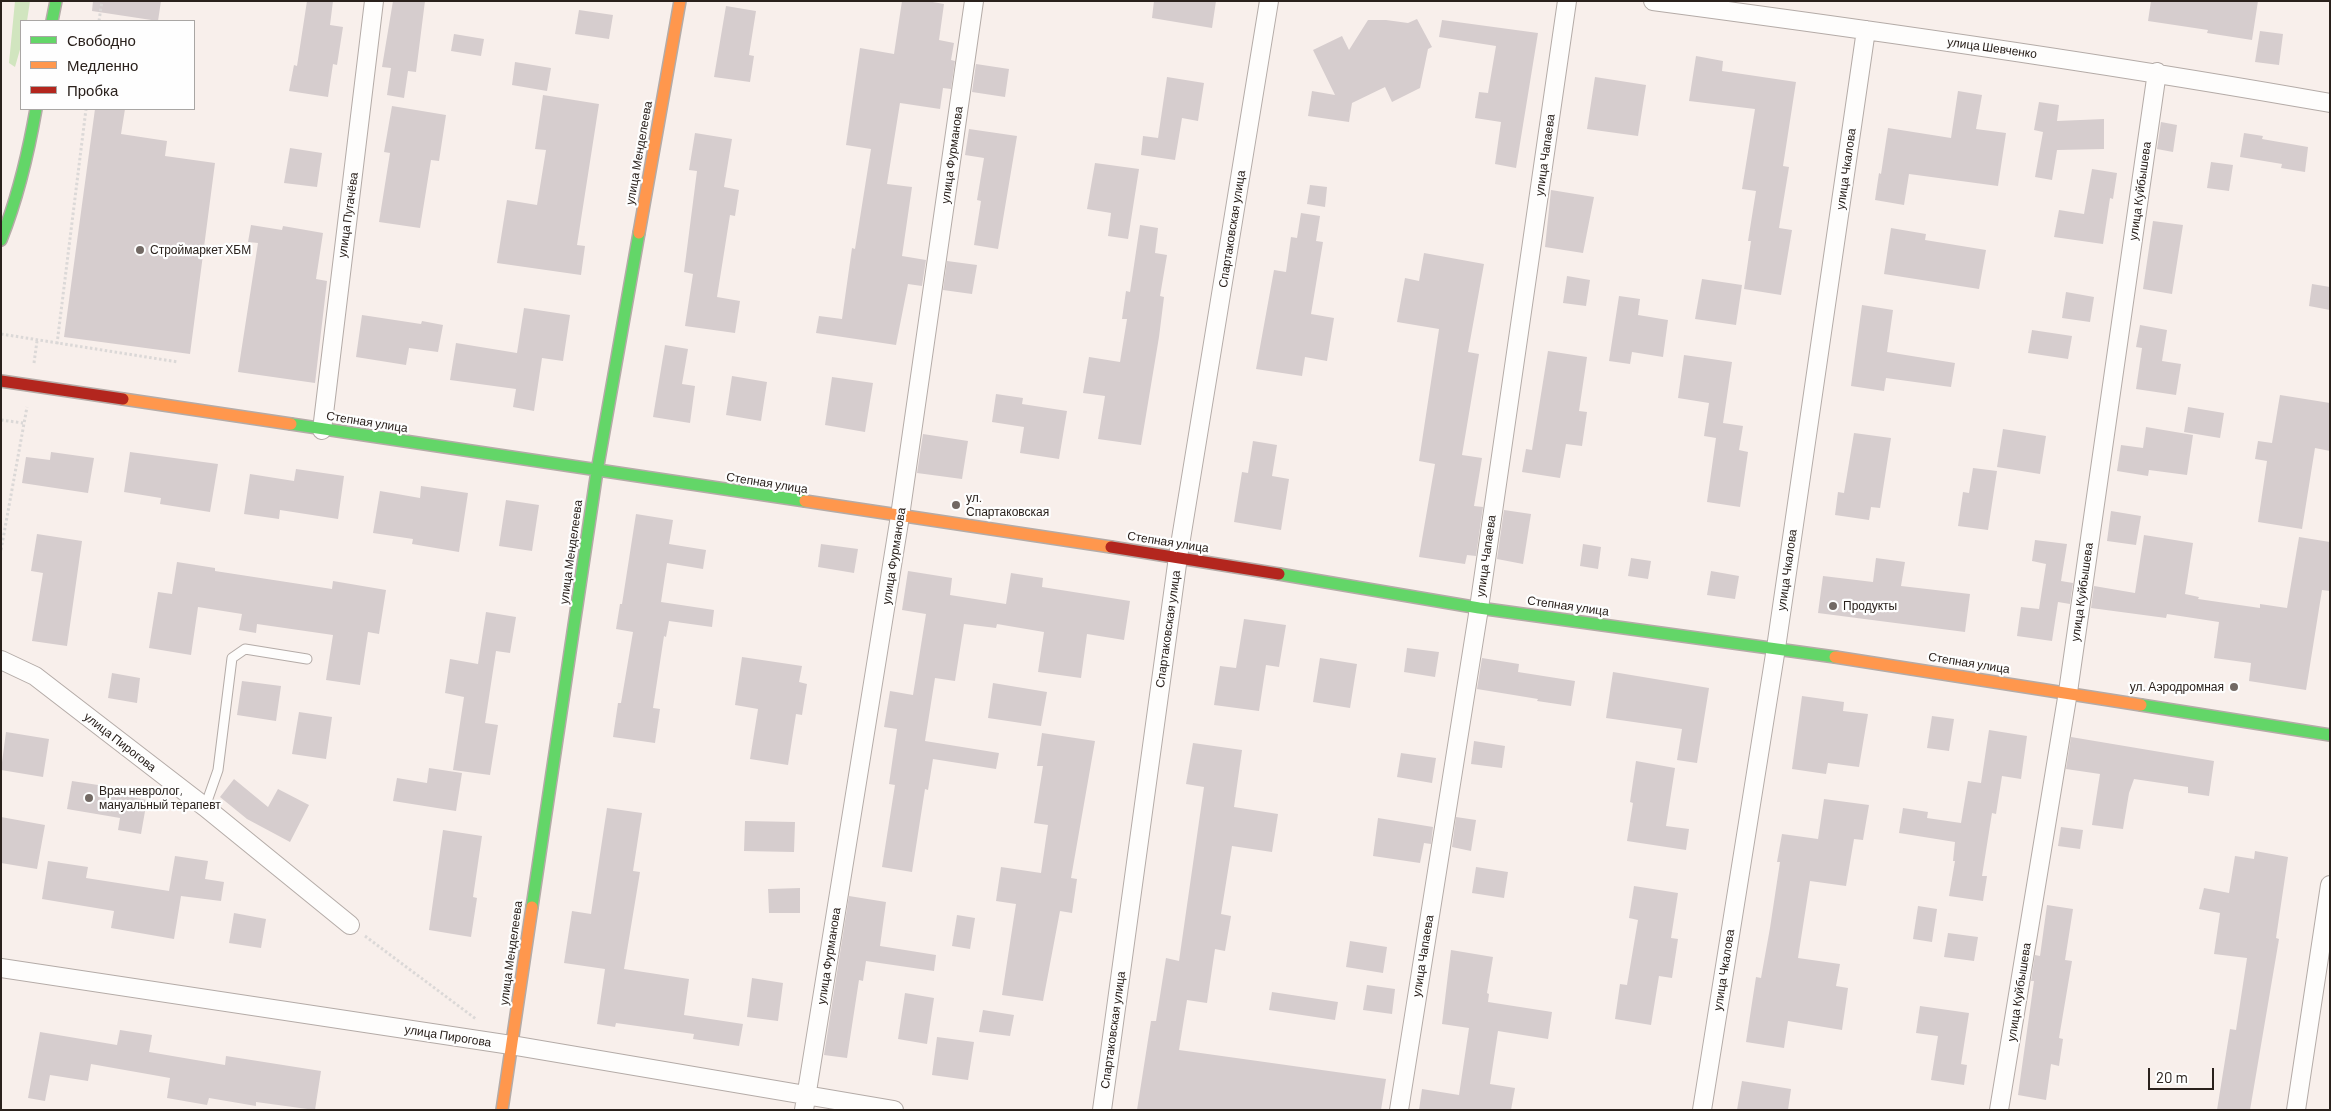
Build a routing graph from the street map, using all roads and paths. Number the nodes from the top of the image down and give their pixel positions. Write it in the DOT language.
graph roads {
  1 [pos="56,1"];
  2 [pos="102,1"];
  3 [pos="374,1"];
  4 [pos="680,1"];
  5 [pos="974,1"];
  6 [pos="1269,1"];
  7 [pos="1568,1"];
  8 [pos="1654,1"];
  9 [pos="52,20"];
  10 [pos="99,20"];
  11 [pos="1866,30"];
  12 [pos="2157,72"];
  13 [pos="2330,102"];
  14 [pos="36,110"];
  15 [pos="86,110"];
  16 [pos="31,135"];
  17 [pos="4,195"];
  18 [pos="1,240"];
  19 [pos="1,334"];
  20 [pos="37,341"];
  21 [pos="57,344"];
  22 [pos="178,362"];
  23 [pos="33,372"];
  24 [pos="1,381"];
  25 [pos="27,407"];
  26 [pos="1,420"];
  27 [pos="23,423"];
  28 [pos="322,430"];
  29 [pos="597,471"];
  30 [pos="900,516"];
  31 [pos="1,550"];
  32 [pos="1178,557"];
  33 [pos="1478,608"];
  34 [pos="1776,648"];
  35 [pos="1,660"];
  36 [pos="307,660"];
  37 [pos="2068,692"];
  38 [pos="2330,735"];
  39 [pos="206,807"];
  40 [pos="2330,885"];
  41 [pos="350,925"];
  42 [pos="1,968"];
  43 [pos="481,1022"];
  44 [pos="511,1045"];
  45 [pos="805,1103"];
  46 [pos="502,1110"];
  47 [pos="894,1110"];
  48 [pos="1102,1110"];
  49 [pos="1399,1110"];
  50 [pos="1702,1110"];
  51 [pos="1999,1110"];
  52 [pos="2296,1110"];
  1 -- 9 [label="main road"];
  2 -- 10 [label="path"];
  3 -- 28 [label="street, улица Пугачёва"];
  4 -- 29 [label="main road, улица Менделеева"];
  5 -- 30 [label="street, улица Фурманова"];
  6 -- 32 [label="street, Спартаковская улица"];
  7 -- 33 [label="street, улица Чапаева"];
  8 -- 11 [label="street, улица Шевченко"];
  11 -- 12 [label="street, улица Шевченко"];
  11 -- 34 [label="street, улица Чкалова"];
  12 -- 13 [label="street, улица Шевченко"];
  12 -- 37 [label="street, улица Куйбышева"];
  14 -- 16 [label="main road"];
  15 -- 21 [label="path"];
  16 -- 17 [label="main road"];
  16 -- 18 [label="main road"];
  19 -- 20 [label="path"];
  20 -- 21 [label="path"];
  20 -- 23 [label="path"];
  21 -- 22 [label="path"];
  24 -- 28 [label="main road, Степная улица"];
  25 -- 27 [label="path"];
  26 -- 27 [label="path"];
  27 -- 31 [label="path"];
  28 -- 29 [label="main road, Степная улица"];
  29 -- 30 [label="main road, Степная улица"];
  29 -- 44 [label="main road, улица Менделеева"];
  30 -- 32 [label="main road, Степная улица"];
  30 -- 45 [label="street, улица Фурманова"];
  32 -- 33 [label="main road, Степная улица"];
  32 -- 48 [label="street, Спартаковская улица"];
  33 -- 34 [label="main road, Степная улица"];
  33 -- 49 [label="street, улица Чапаева"];
  34 -- 37 [label="main road, Степная улица"];
  34 -- 50 [label="street, улица Чкалова"];
  35 -- 39 [label="street, улица Пирогова"];
  36 -- 39 [label="lane"];
  37 -- 38 [label="main road, Степная улица"];
  37 -- 51 [label="street, улица Куйбышева"];
  39 -- 41 [label="street, улица Пирогова"];
  40 -- 52 [label="street"];
  41 -- 43 [label="path"];
  42 -- 44 [label="street, улица Пирогова"];
  44 -- 45 [label="street, улица Пирогова"];
  44 -- 46 [label="main road, улица Менделеева"];
  45 -- 47 [label="street, улица Пирогова"];
}
